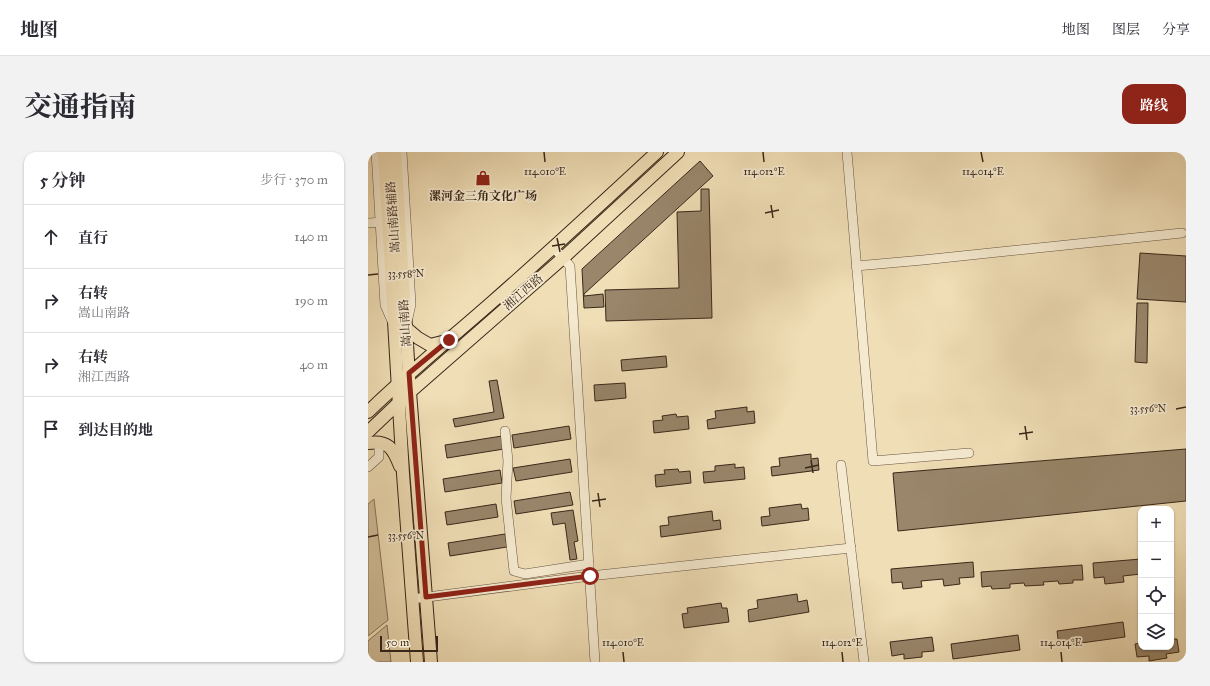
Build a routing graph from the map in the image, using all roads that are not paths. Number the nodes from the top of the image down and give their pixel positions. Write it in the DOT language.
graph roads {
  1 [pos="376,152"];
  2 [pos="384,152"];
  3 [pos="394,152"];
  4 [pos="402,152"];
  5 [pos="657,152"];
  6 [pos="678,152"];
  7 [pos="847,152"];
  8 [pos="393,221"];
  9 [pos="368,223"];
  10 [pos="1182,233"];
  11 [pos="554,248"];
  12 [pos="563,258"];
  13 [pos="856,266"];
  14 [pos="400,328"];
  15 [pos="449,340"];
  16 [pos="409,373"];
  17 [pos="397,383"];
  18 [pos="410,392"];
  19 [pos="399,402"];
  20 [pos="368,412"];
  21 [pos="505,431"];
  22 [pos="368,432"];
  23 [pos="373,442"];
  24 [pos="969,452"];
  25 [pos="841,465"];
  26 [pos="368,467"];
  27 [pos="403,474"];
  28 [pos="851,548"];
  29 [pos="589,564"];
  30 [pos="590,576"];
  31 [pos="426,597"];
  32 [pos="412,599"];
  33 [pos="416,662"];
  34 [pos="431,662"];
  35 [pos="595,662"];
  36 [pos="864,662"];
  1 -- 8 [label="street, 嵩山南路辅路"];
  2 -- 8 [label="main road, 嵩山南路"];
  3 -- 8 [label="main road, 嵩山南路"];
  4 -- 8 [label="street, 嵩山南路辅路"];
  5 -- 11 [label="main road, 湘江西路"];
  6 -- 12 [label="main road, 湘江西路"];
  7 -- 13 [label="street"];
  8 -- 9 [label="street"];
  8 -- 14 [label="main road, 嵩山南路"];
  8 -- 14 [label="street, 嵩山南路辅路"];
  10 -- 13 [label="street"];
  11 -- 12 [label="street"];
  11 -- 15 [label="main road, 湘江西路"];
  12 -- 18 [label="main road, 湘江西路"];
  12 -- 29 [label="street"];
  13 -- 24 [label="street"];
  14 -- 15 [label="main road"];
  14 -- 16 [label="main road, 嵩山南路"];
  14 -- 17 [label="main road, 嵩山南路"];
  15 -- 16 [label="main road, 湘江西路"];
  16 -- 17 [label="main road, 湘江西路"];
  16 -- 18 [label="main road, 嵩山南路"];
  17 -- 19 [label="main road, 嵩山南路"];
  17 -- 20 [label="main road, 湘江西路"];
  18 -- 19 [label="main road, 湘江西路"];
  18 -- 31 [label="main road, 嵩山南路"];
  19 -- 22 [label="main road, 湘江西路"];
  19 -- 27 [label="main road, 嵩山南路"];
  21 -- 29 [label="street"];
  23 -- 26 [label="street"];
  23 -- 27 [label="main road"];
  25 -- 28 [label="street"];
  27 -- 32 [label="main road, 嵩山南路"];
  28 -- 30 [label="street"];
  28 -- 36 [label="street"];
  29 -- 30 [label="street"];
  30 -- 31 [label="street"];
  30 -- 35 [label="street"];
  31 -- 32 [label="street"];
  31 -- 34 [label="main road, 嵩山南路"];
  32 -- 33 [label="main road, 嵩山南路"];
}
